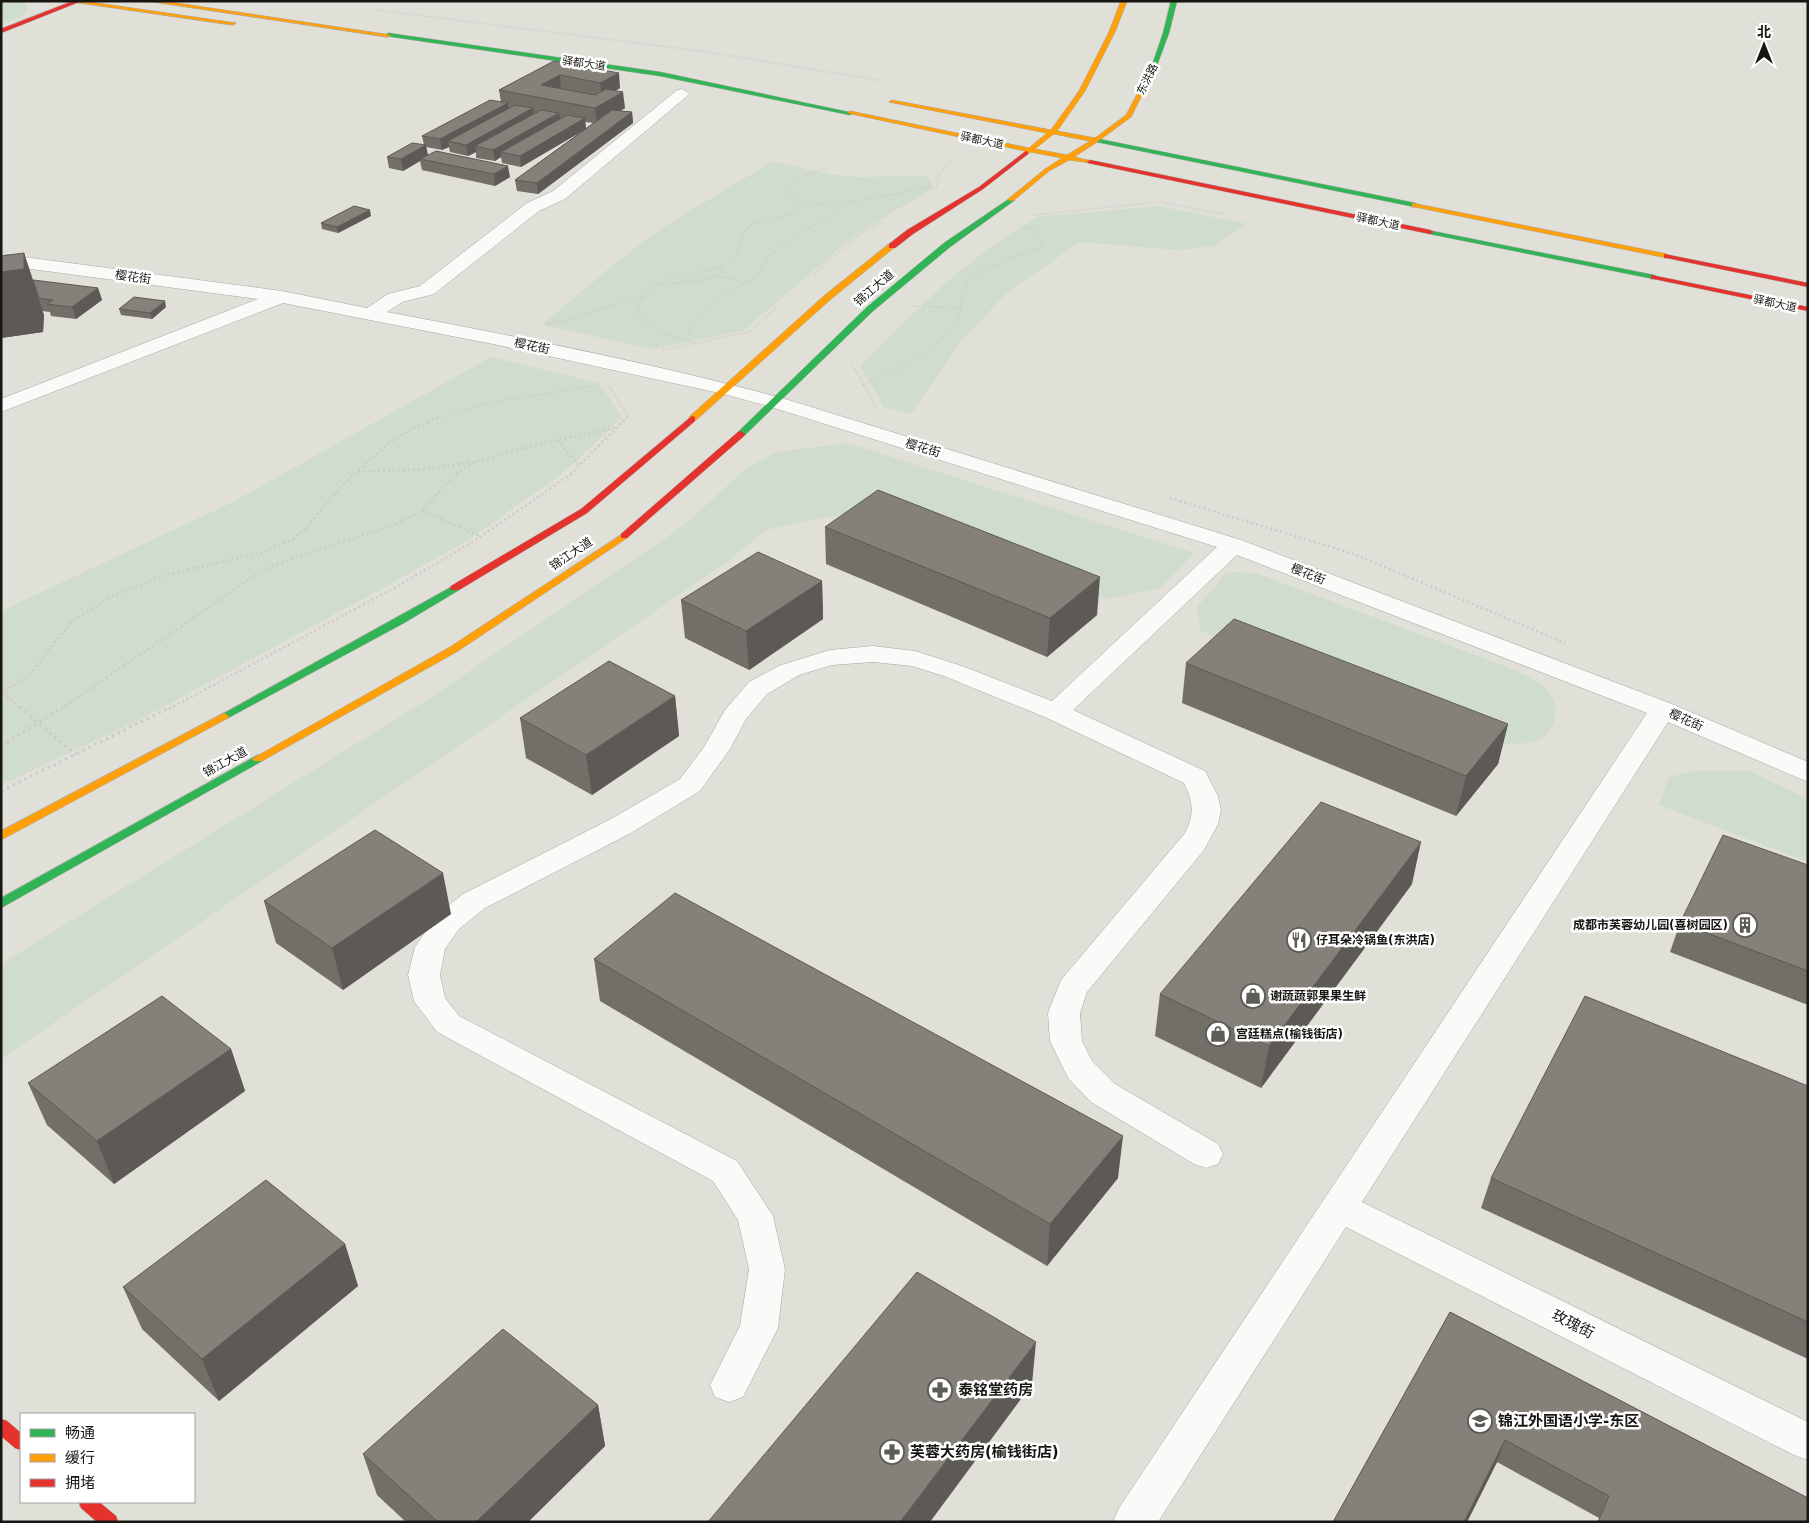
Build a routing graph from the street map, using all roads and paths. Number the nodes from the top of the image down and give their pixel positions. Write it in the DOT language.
graph roads {
  1 [pos="150,1"];
  2 [pos="1124,1"];
  3 [pos="1174,1"];
  4 [pos="73,2"];
  5 [pos="287,20"];
  6 [pos="1,31"];
  7 [pos="681,94"];
  8 [pos="876,100"];
  9 [pos="1053,132"];
  10 [pos="1095,141"];
  11 [pos="1030,151"];
  12 [pos="1067,157"];
  13 [pos="952,162"];
  14 [pos="828,168"];
  15 [pos="932,186"];
  16 [pos="936,189"];
  17 [pos="857,200"];
  18 [pos="804,203"];
  19 [pos="1226,214"];
  20 [pos="889,217"];
  21 [pos="1,259"];
  22 [pos="714,268"];
  23 [pos="814,274"];
  24 [pos="715,275"];
  25 [pos="746,283"];
  26 [pos="656,285"];
  27 [pos="1808,285"];
  28 [pos="282,296"];
  29 [pos="643,296"];
  30 [pos="920,299"];
  31 [pos="778,306"];
  32 [pos="960,308"];
  33 [pos="1808,309"];
  34 [pos="370,314"];
  35 [pos="550,329"];
  36 [pos="686,340"];
  37 [pos="696,344"];
  38 [pos="661,350"];
  39 [pos="858,357"];
  40 [pos="851,364"];
  41 [pos="863,385"];
  42 [pos="727,389"];
  43 [pos="775,402"];
  44 [pos="1,406"];
  45 [pos="616,428"];
  46 [pos="558,440"];
  47 [pos="478,462"];
  48 [pos="579,466"];
  49 [pos="358,472"];
  50 [pos="422,510"];
  51 [pos="481,537"];
  52 [pos="1233,545"];
  53 [pos="2,694"];
  54 [pos="1663,710"];
  55 [pos="1056,712"];
  56 [pos="40,723"];
  57 [pos="1,746"];
  58 [pos="76,755"];
  59 [pos="1808,774"];
  60 [pos="1,791"];
  61 [pos="1,836"];
  62 [pos="1,904"];
  63 [pos="1206,1154"];
  64 [pos="1339,1207"];
  65 [pos="729,1385"];
  66 [pos="1,1426"];
  67 [pos="20,1442"];
  68 [pos="1808,1442"];
  69 [pos="88,1503"];
  70 [pos="110,1522"];
  71 [pos="1134,1522"];
  1 -- 5 [label="main road, 驿都大道"];
  2 -- 9 [label="main road"];
  3 -- 10 [label="main road, 东洪路"];
  4 -- 5 [label="main road"];
  4 -- 6 [label="main road"];
  5 -- 11 [label="main road, 驿都大道"];
  7 -- 34 [label="street"];
  8 -- 9 [label="main road, 驿都大道"];
  9 -- 10 [label="main road, 驿都大道"];
  9 -- 11 [label="main road, 锦江大道"];
  10 -- 12 [label="main road, 锦江大道"];
  10 -- 27 [label="main road, 驿都大道"];
  11 -- 12 [label="main road, 驿都大道"];
  11 -- 42 [label="main road, 锦江大道"];
  12 -- 33 [label="main road, 驿都大道"];
  12 -- 43 [label="main road, 锦江大道"];
  13 -- 16 [label="path"];
  14 -- 18 [label="path"];
  15 -- 17 [label="path"];
  17 -- 18 [label="path"];
  17 -- 25 [label="path"];
  18 -- 22 [label="path"];
  19 -- 32 [label="path"];
  20 -- 23 [label="path"];
  21 -- 28 [label="street, 樱花街"];
  22 -- 24 [label="path"];
  22 -- 26 [label="path"];
  24 -- 25 [label="path"];
  24 -- 26 [label="path"];
  25 -- 36 [label="path"];
  26 -- 29 [label="path"];
  28 -- 34 [label="street, 樱花街"];
  28 -- 44 [label="street"];
  29 -- 35 [label="path"];
  29 -- 36 [label="path"];
  30 -- 32 [label="path"];
  31 -- 37 [label="path"];
  32 -- 41 [label="path"];
  34 -- 42 [label="street, 樱花街"];
  36 -- 37 [label="path"];
  37 -- 38 [label="path"];
  39 -- 40 [label="path"];
  42 -- 43 [label="street, 樱花街"];
  42 -- 61 [label="main road, 锦江大道"];
  43 -- 52 [label="street, 樱花街"];
  43 -- 62 [label="main road, 锦江大道"];
  45 -- 46 [label="path"];
  45 -- 48 [label="path"];
  45 -- 49 [label="path"];
  46 -- 47 [label="path"];
  46 -- 48 [label="path"];
  47 -- 49 [label="path"];
  47 -- 50 [label="path"];
  48 -- 51 [label="path"];
  49 -- 53 [label="path"];
  50 -- 51 [label="path"];
  50 -- 56 [label="path"];
  51 -- 58 [label="path"];
  52 -- 54 [label="street, 樱花街"];
  52 -- 55 [label="street"];
  53 -- 56 [label="path"];
  54 -- 59 [label="street, 樱花街"];
  54 -- 64 [label="street"];
  55 -- 63 [label="street"];
  55 -- 65 [label="street"];
  56 -- 57 [label="path"];
  56 -- 58 [label="path"];
  58 -- 60 [label="path"];
  64 -- 68 [label="street, 玫瑰街"];
  64 -- 71 [label="street"];
  66 -- 67 [label="main road"];
  69 -- 70 [label="main road"];
}
